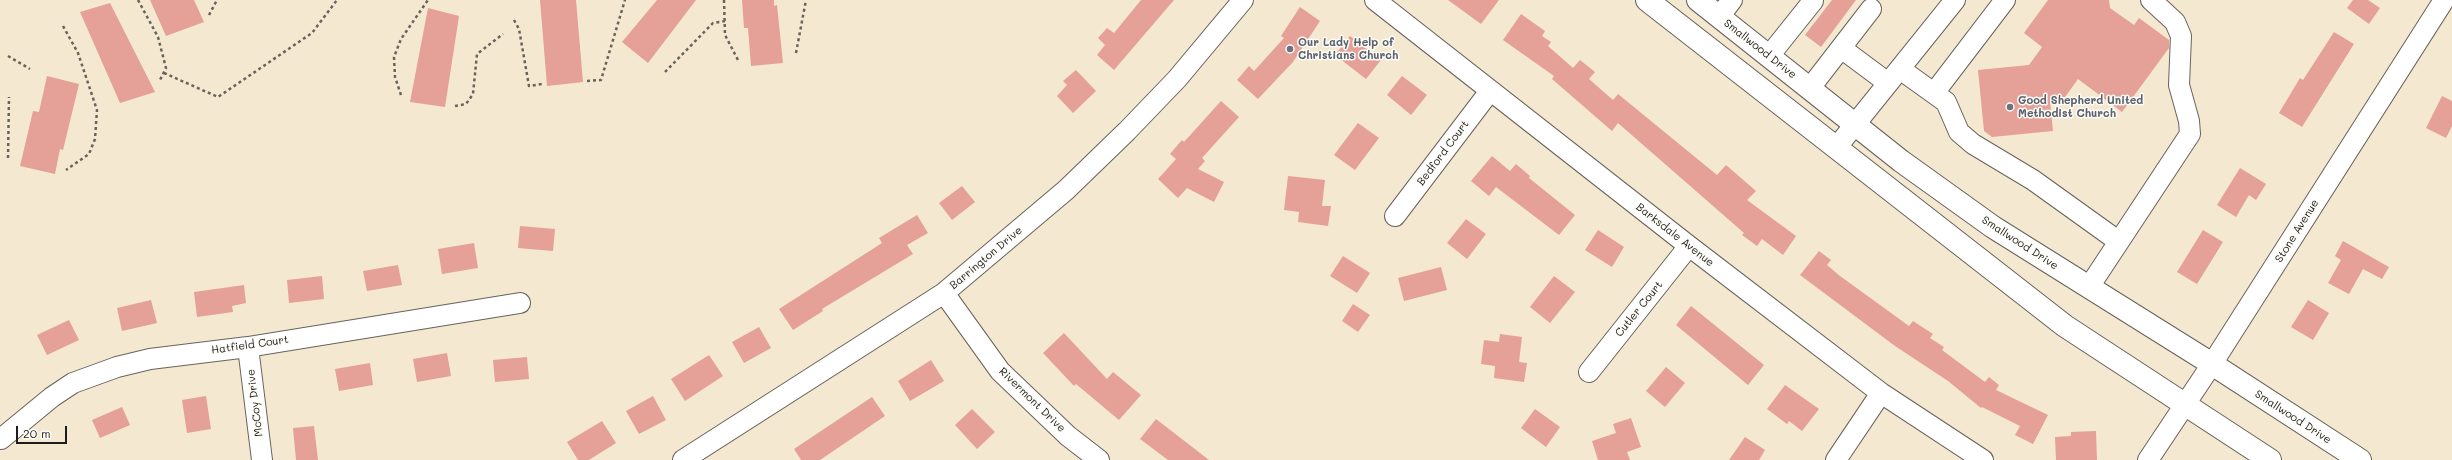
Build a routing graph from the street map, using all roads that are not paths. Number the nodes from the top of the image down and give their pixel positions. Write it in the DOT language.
graph roads {
  1 [pos="1243,0"];
  2 [pos="1375,0"];
  3 [pos="1646,0"];
  4 [pos="1698,0"];
  5 [pos="1955,0"];
  6 [pos="2005,0"];
  7 [pos="2151,0"];
  8 [pos="2444,0"];
  9 [pos="1813,1"];
  10 [pos="1726,8"];
  11 [pos="1871,9"];
  12 [pos="1841,48"];
  13 [pos="1769,56"];
  14 [pos="1894,76"];
  15 [pos="1810,88"];
  16 [pos="1490,91"];
  17 [pos="1934,93"];
  18 [pos="1855,124"];
  19 [pos="1836,148"];
  20 [pos="1395,216"];
  21 [pos="2118,241"];
  22 [pos="1689,246"];
  23 [pos="2088,287"];
  24 [pos="944,293"];
  25 [pos="520,303"];
  26 [pos="248,347"];
  27 [pos="2212,364"];
  28 [pos="1589,372"];
  29 [pos="1881,393"];
  30 [pos="2185,405"];
  31 [pos="1,439"];
  32 [pos="262,460"];
  33 [pos="683,460"];
  34 [pos="1099,460"];
  35 [pos="1836,460"];
  36 [pos="1982,460"];
  37 [pos="2148,460"];
  38 [pos="2270,460"];
  39 [pos="2360,460"];
  1 -- 24 [label="street, Barrington Drive"];
  2 -- 16 [label="street, Barksdale Avenue"];
  3 -- 19 [label="main road"];
  4 -- 10 [label="main road, Smallwood Drive"];
  5 -- 14 [label="street"];
  6 -- 17 [label="street"];
  7 -- 21 [label="street"];
  8 -- 27 [label="street, Stone Avenue"];
  9 -- 13 [label="street"];
  10 -- 13 [label="main road, Smallwood Drive"];
  11 -- 12 [label="street"];
  12 -- 14 [label="street"];
  12 -- 15 [label="street"];
  13 -- 15 [label="main road, Smallwood Drive"];
  14 -- 17 [label="street"];
  14 -- 18 [label="street"];
  15 -- 18 [label="main road, Smallwood Drive"];
  16 -- 20 [label="street, Bedford Court"];
  16 -- 22 [label="street, Barksdale Avenue"];
  17 -- 21 [label="street"];
  18 -- 19 [label="street"];
  18 -- 23 [label="main road, Smallwood Drive"];
  19 -- 30 [label="main road"];
  21 -- 23 [label="street"];
  22 -- 28 [label="street, Cutler Court"];
  22 -- 29 [label="street, Barksdale Avenue"];
  23 -- 27 [label="main road, Smallwood Drive"];
  24 -- 33 [label="street, Barrington Drive"];
  24 -- 34 [label="street, Rivermont Drive"];
  25 -- 26 [label="street, Hatfield Court"];
  26 -- 31 [label="street, Hatfield Court"];
  26 -- 32 [label="street, McCoy Drive"];
  27 -- 30 [label="street, Stone Avenue"];
  27 -- 39 [label="main road, Smallwood Drive"];
  29 -- 35 [label="street"];
  29 -- 36 [label="street, Barksdale Avenue"];
  30 -- 37 [label="street, Stone Avenue"];
  30 -- 38 [label="main road"];
}
